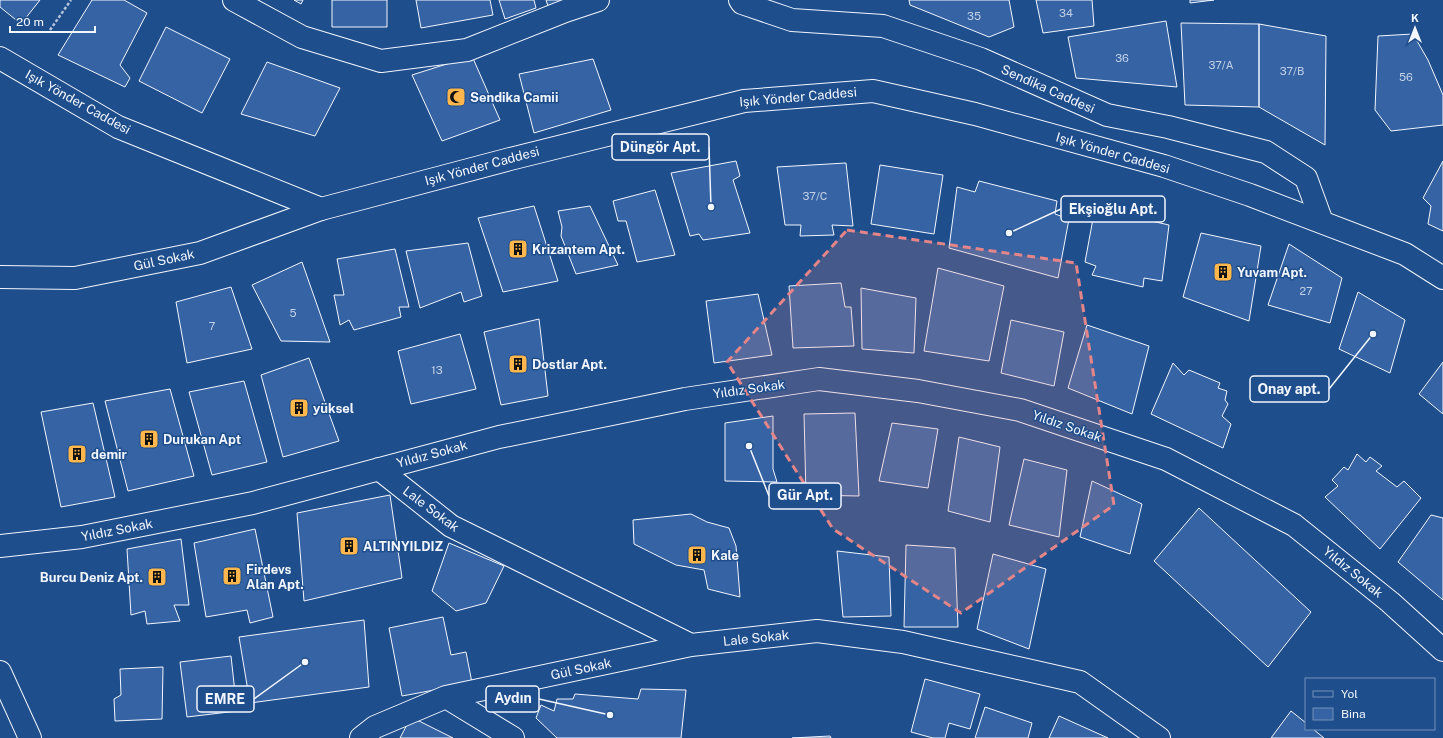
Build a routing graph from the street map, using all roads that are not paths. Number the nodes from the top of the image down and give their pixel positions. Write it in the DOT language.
graph roads {
  1 [pos="234,0"];
  2 [pos="598,0"];
  3 [pos="740,0"];
  4 [pos="0,58"];
  5 [pos="321,209"];
  6 [pos="1322,222"];
  7 [pos="0,277"];
  8 [pos="1443,278"];
  9 [pos="379,469"];
  10 [pos="0,546"];
  11 [pos="691,646"];
  12 [pos="1443,650"];
  13 [pos="0,672"];
  14 [pos="446,697"];
  15 [pos="30,738"];
  16 [pos="361,738"];
  17 [pos="513,738"];
  18 [pos="1159,738"];
  1 -- 2 [label="street"];
  3 -- 6 [label="street, Sendika Caddesi"];
  4 -- 5 [label="street, Işık Yönder Caddesi"];
  5 -- 6 [label="street, Işık Yönder Caddesi"];
  5 -- 7 [label="street, Gül Sokak"];
  6 -- 8 [label="street, Işık Yönder Caddesi"];
  9 -- 10 [label="street, Yıldız Sokak"];
  9 -- 11 [label="street, Lale Sokak"];
  9 -- 12 [label="street, Yıldız Sokak"];
  11 -- 14 [label="street, Gül Sokak"];
  11 -- 18 [label="street, Lale Sokak"];
  13 -- 15 [label="street"];
  14 -- 16 [label="street, Gül Sokak"];
  14 -- 17 [label="street"];
}
